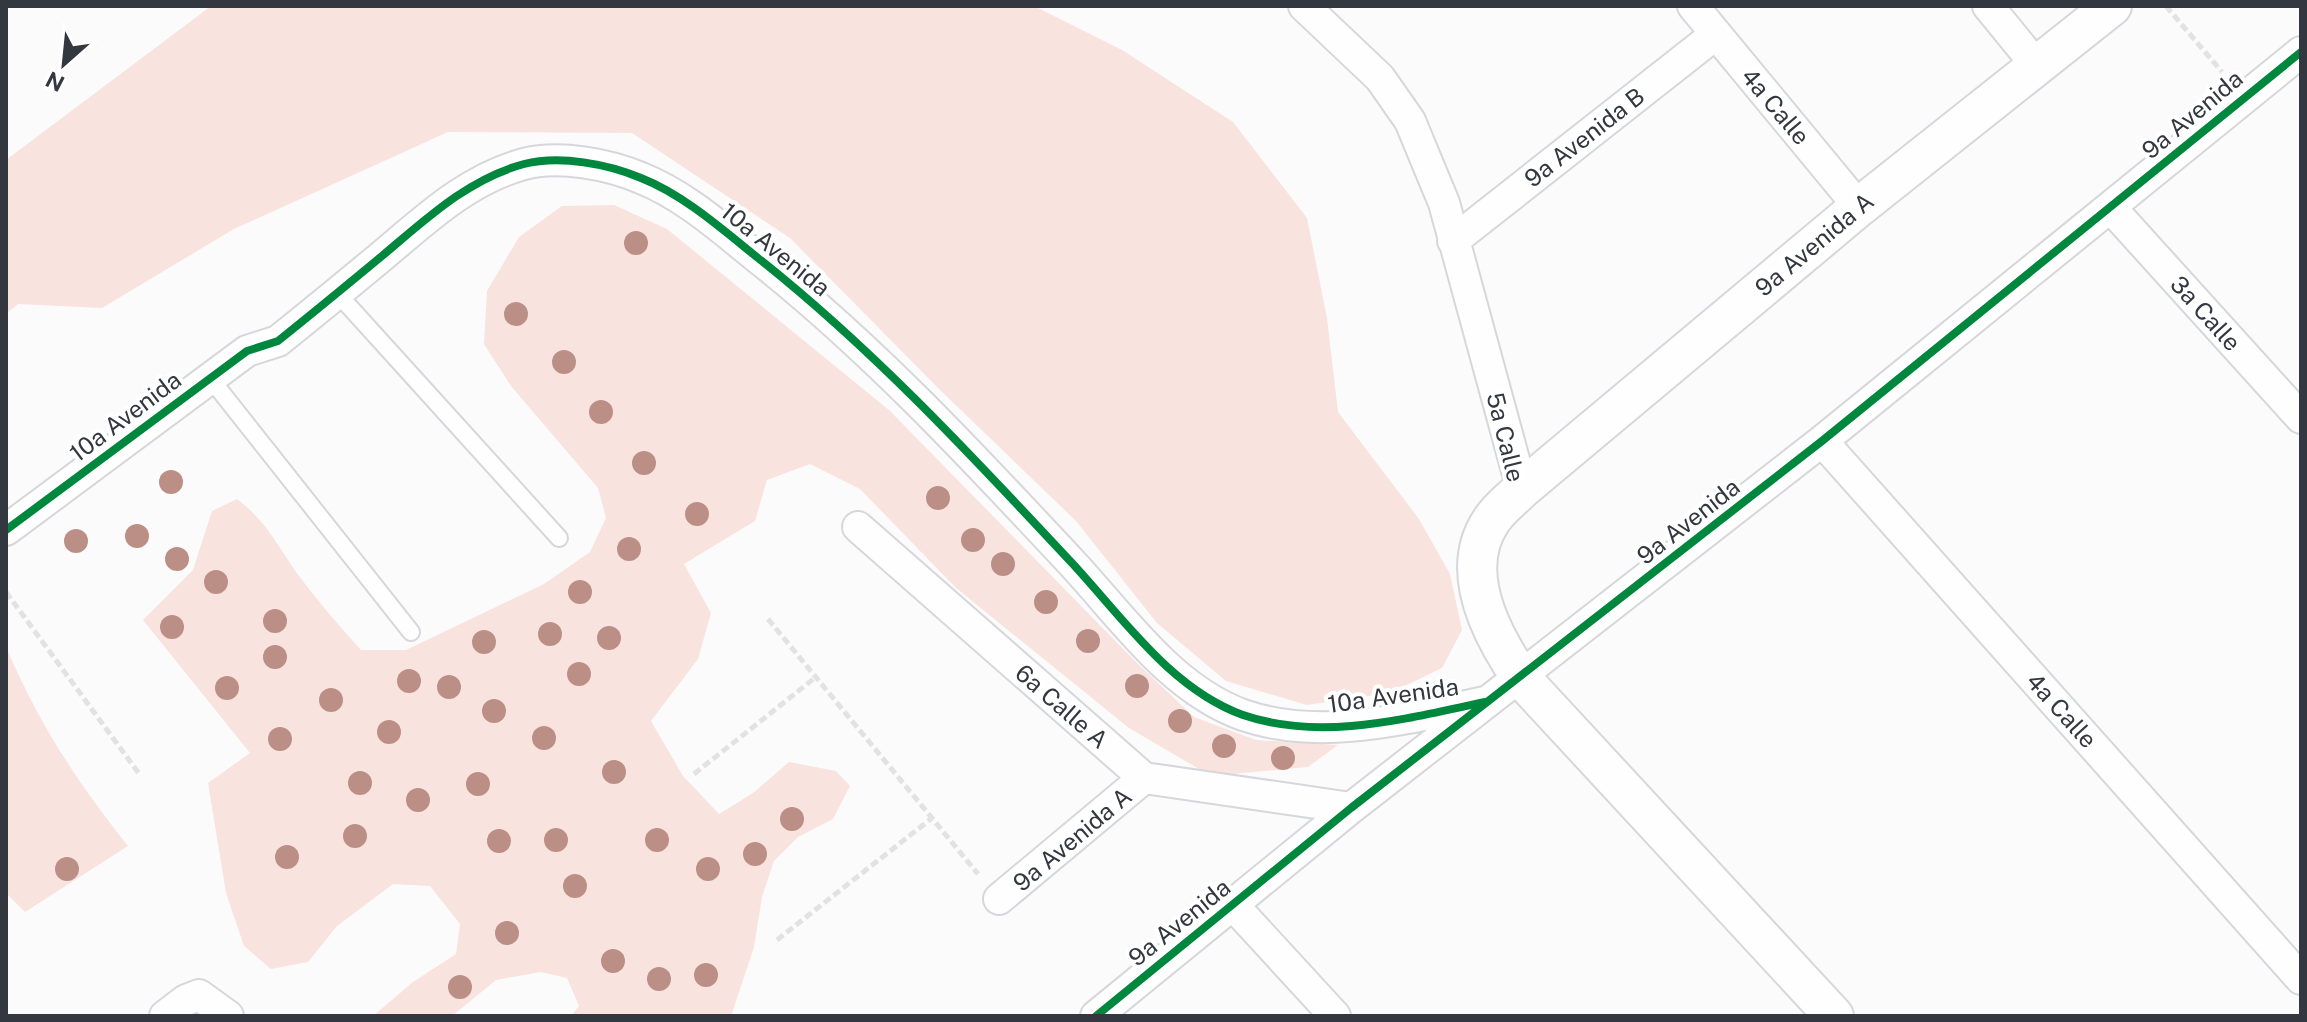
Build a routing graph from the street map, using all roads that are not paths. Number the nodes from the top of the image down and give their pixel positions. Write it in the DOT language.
graph roads {
  1 [pos="1304,6"];
  2 [pos="1693,6"];
  3 [pos="1988,6"];
  4 [pos="2112,6"];
  5 [pos="1716,34"];
  6 [pos="2301,52"];
  7 [pos="2037,66"];
  8 [pos="1859,207"];
  9 [pos="2111,208"];
  10 [pos="1453,241"];
  11 [pos="337,293"];
  12 [pos="210,378"];
  13 [pos="2301,418"];
  14 [pos="1822,441"];
  15 [pos="1522,489"];
  16 [pos="858,527"];
  17 [pos="6,530"];
  18 [pos="559,538"];
  19 [pos="411,632"];
  20 [pos="1522,679"];
  21 [pos="1485,702"];
  22 [pos="1144,778"];
  23 [pos="1351,808"];
  24 [pos="999,899"];
  25 [pos="1233,905"];
  26 [pos="2301,979"];
  27 [pos="175,1008"];
  28 [pos="228,1016"];
  29 [pos="1096,1016"];
  30 [pos="1335,1016"];
  31 [pos="1834,1016"];
  1 -- 10 [label="street, 5a Calle"];
  2 -- 5 [label="street, 4a Calle"];
  3 -- 7 [label="street"];
  4 -- 7 [label="street, 9a Avenida A"];
  5 -- 8 [label="street, 4a Calle"];
  5 -- 10 [label="street, 9a Avenida B"];
  6 -- 9 [label="street, 9a Avenida"];
  7 -- 8 [label="street, 9a Avenida A"];
  8 -- 15 [label="street, 9a Avenida A"];
  9 -- 13 [label="street, 3a Calle"];
  9 -- 14 [label="street, 9a Avenida"];
  10 -- 15 [label="street, 5a Calle"];
  11 -- 12 [label="street, 10a Avenida"];
  11 -- 18 [label="lane"];
  11 -- 21 [label="street, 10a Avenida"];
  12 -- 17 [label="street, 10a Avenida"];
  12 -- 19 [label="lane"];
  14 -- 20 [label="street, 9a Avenida"];
  14 -- 26 [label="street, 4a Calle"];
  15 -- 20 [label="street, 5a Calle"];
  16 -- 22 [label="street, 6a Calle A"];
  20 -- 21 [label="street, 9a Avenida"];
  20 -- 31 [label="street, 5a Calle"];
  21 -- 23 [label="street, 9a Avenida"];
  22 -- 23 [label="street"];
  22 -- 24 [label="street, 9a Avenida A"];
  23 -- 25 [label="street, 9a Avenida"];
  25 -- 29 [label="street, 9a Avenida"];
  25 -- 30 [label="street"];
  27 -- 28 [label="street"];
}
